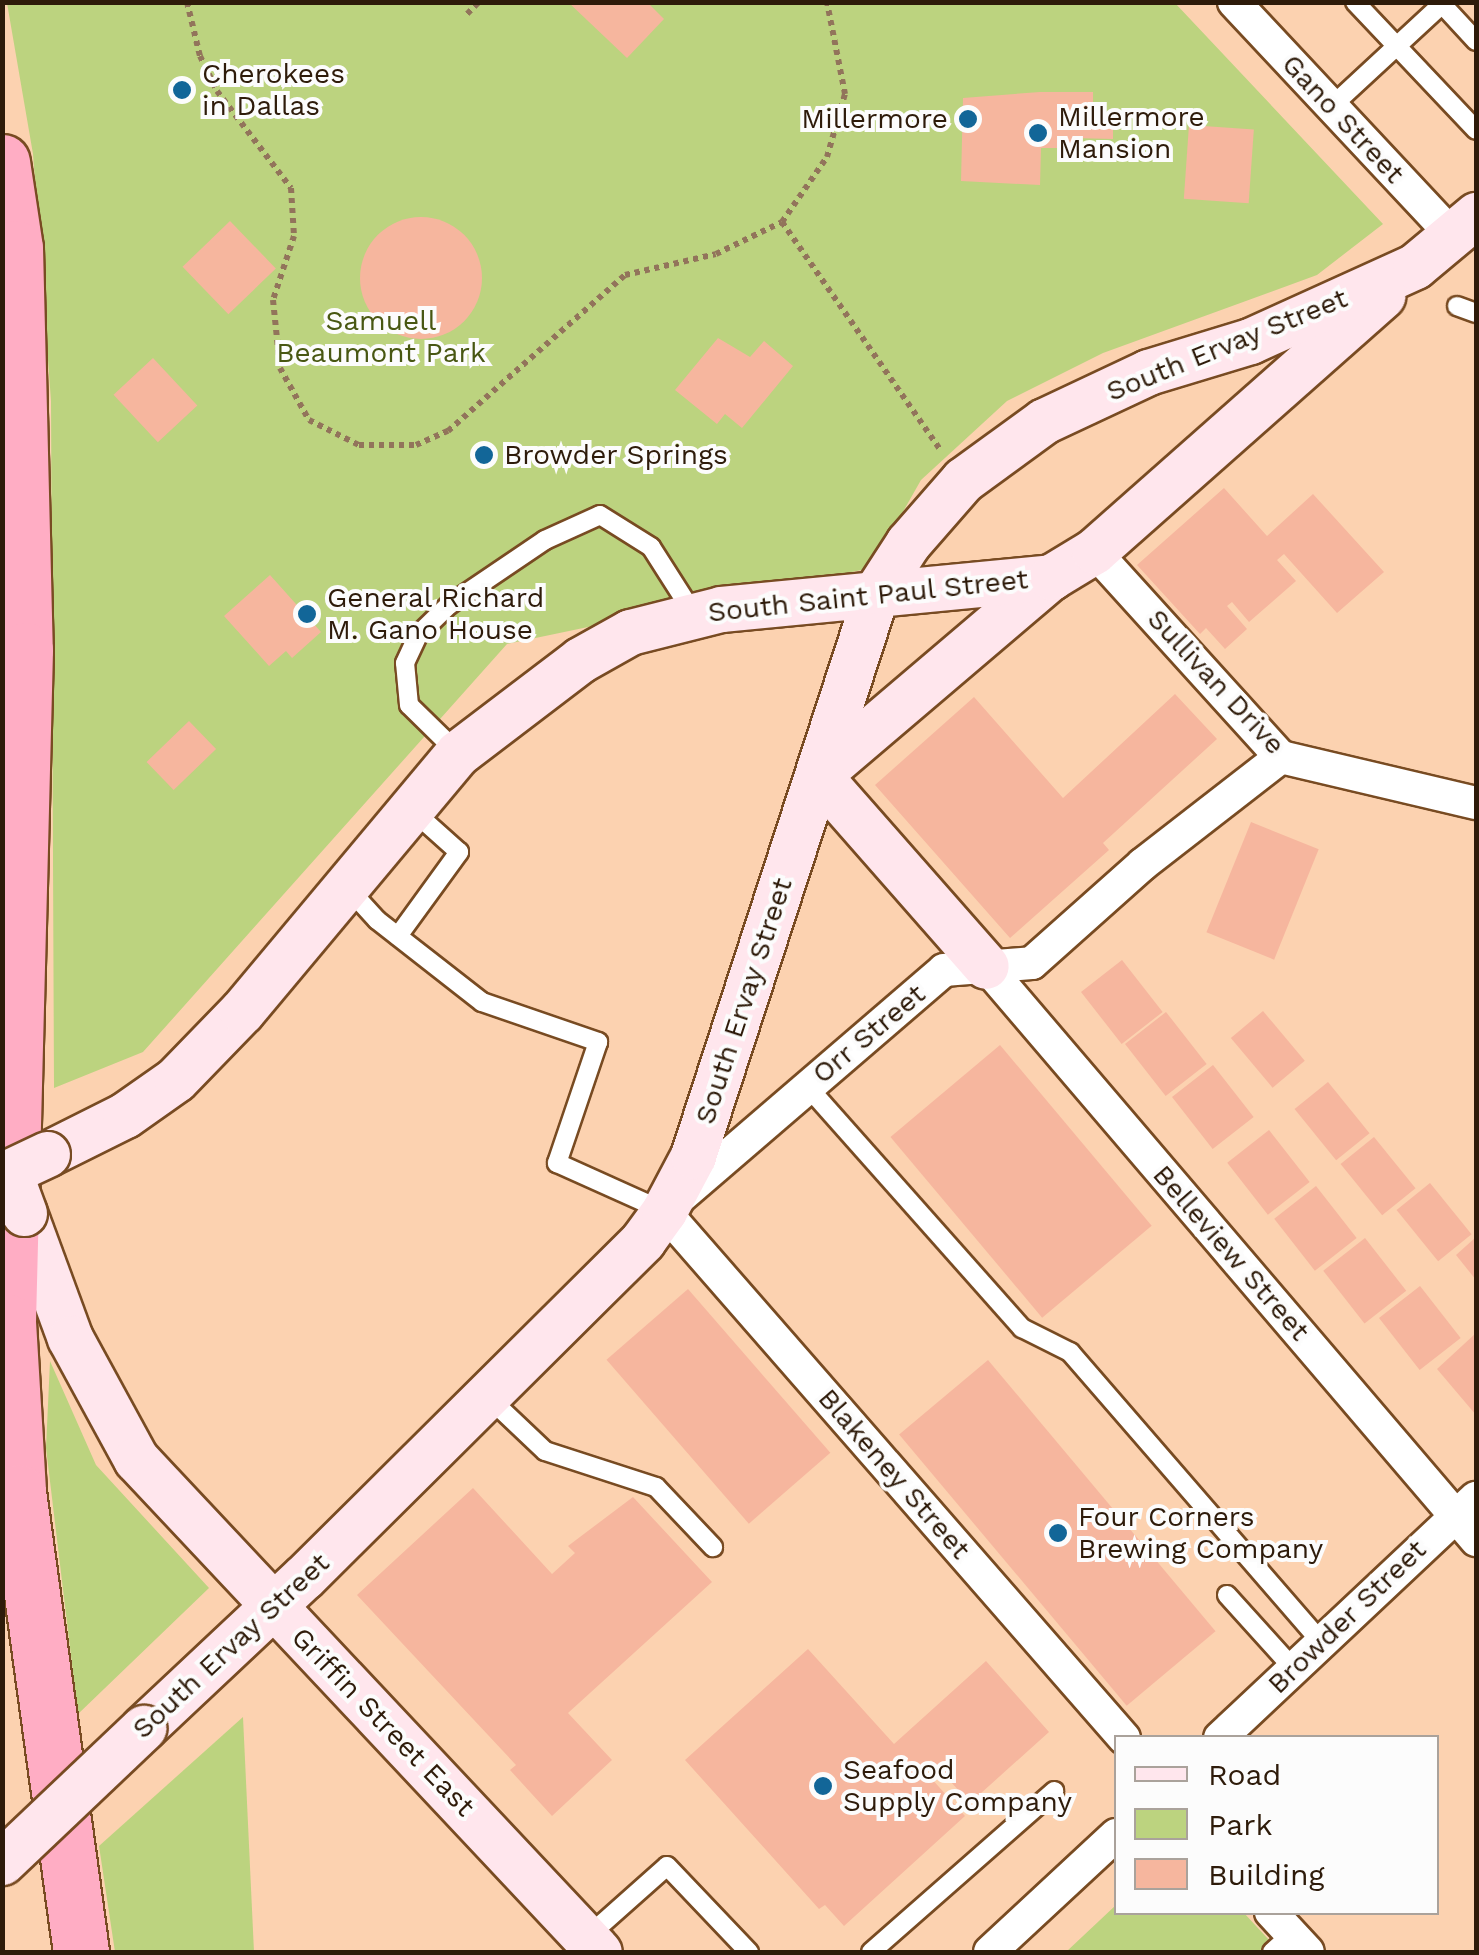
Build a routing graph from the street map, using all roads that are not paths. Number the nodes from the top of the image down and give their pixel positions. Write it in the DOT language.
graph roads {
  1 [pos="1234,2"];
  2 [pos="1355,2"];
  3 [pos="1441,3"];
  4 [pos="1476,41"];
  5 [pos="1396,47"];
  6 [pos="1332,106"];
  7 [pos="1476,130"];
  8 [pos="2,162"];
  9 [pos="1464,225"];
  10 [pos="1415,266"];
  11 [pos="1457,306"];
  12 [pos="1476,313"];
  13 [pos="2,359"];
  14 [pos="23,414"];
  15 [pos="1094,551"];
  16 [pos="1050,577"];
  17 [pos="878,591"];
  18 [pos="694,614"];
  19 [pos="458,753"];
  20 [pos="1281,757"];
  21 [pos="818,775"];
  22 [pos="1476,803"];
  23 [pos="408,806"];
  24 [pos="346,886"];
  25 [pos="398,936"];
  26 [pos="986,966"];
  27 [pos="807,1086"];
  28 [pos="15,1165"];
  29 [pos="664,1211"];
  30 [pos="487,1396"];
  31 [pos="1470,1518"];
  32 [pos="714,1547"];
  33 [pos="1227,1595"];
  34 [pos="274,1607"];
  35 [pos="1321,1642"];
  36 [pos="1294,1668"];
  37 [pos="1121,1735"];
  38 [pos="1223,1735"];
  39 [pos="1054,1790"];
  40 [pos="1114,1838"];
  41 [pos="2,1862"];
  42 [pos="592,1945"];
  43 [pos="81,1952"];
  44 [pos="749,1952"];
  45 [pos="871,1952"];
  46 [pos="990,1952"];
  1 -- 6 [label="street, Gano Street"];
  2 -- 5 [label="lane"];
  3 -- 4 [label="lane"];
  3 -- 5 [label="lane"];
  5 -- 6 [label="lane"];
  5 -- 7 [label="lane"];
  6 -- 9 [label="street, Gano Street"];
  8 -- 14 [label="highway"];
  9 -- 10 [label="main road, South Ervay Street"];
  10 -- 15 [label="main road, South Saint Paul Street"];
  10 -- 17 [label="main road, South Ervay Street"];
  11 -- 12 [label="lane"];
  13 -- 14 [label="highway"];
  14 -- 43 [label="highway"];
  15 -- 16 [label="main road, South Saint Paul Street"];
  15 -- 20 [label="street, Sullivan Drive"];
  16 -- 17 [label="main road, South Saint Paul Street"];
  16 -- 21 [label="main road"];
  17 -- 18 [label="main road, South Saint Paul Street"];
  17 -- 21 [label="main road, South Ervay Street"];
  18 -- 19 [label="main road, South Saint Paul Street"];
  18 -- 19 [label="lane"];
  19 -- 23 [label="main road, South Saint Paul Street"];
  20 -- 22 [label="street, Sullivan Drive"];
  20 -- 26 [label="street, Orr Street"];
  21 -- 26 [label="main road"];
  21 -- 29 [label="main road, South Ervay Street"];
  23 -- 24 [label="main road, South Saint Paul Street"];
  23 -- 25 [label="lane"];
  24 -- 25 [label="lane"];
  24 -- 28 [label="main road, South Saint Paul Street"];
  25 -- 29 [label="lane"];
  26 -- 27 [label="street, Orr Street"];
  26 -- 31 [label="street, Belleview Street"];
  27 -- 29 [label="street, Orr Street"];
  27 -- 35 [label="lane"];
  28 -- 34 [label="main road, Griffin Street East, bridge"];
  29 -- 30 [label="main road, South Ervay Street"];
  29 -- 37 [label="street, Blakeney Street"];
  30 -- 32 [label="lane"];
  30 -- 34 [label="main road, South Ervay Street"];
  31 -- 35 [label="street, Browder Street"];
  33 -- 36 [label="lane"];
  34 -- 41 [label="main road, South Ervay Street, bridge"];
  34 -- 42 [label="main road, Griffin Street East"];
  35 -- 36 [label="street, Browder Street"];
  36 -- 38 [label="street, Browder Street"];
  39 -- 45 [label="lane"];
  40 -- 46 [label="street"];
  42 -- 44 [label="lane"];
}
